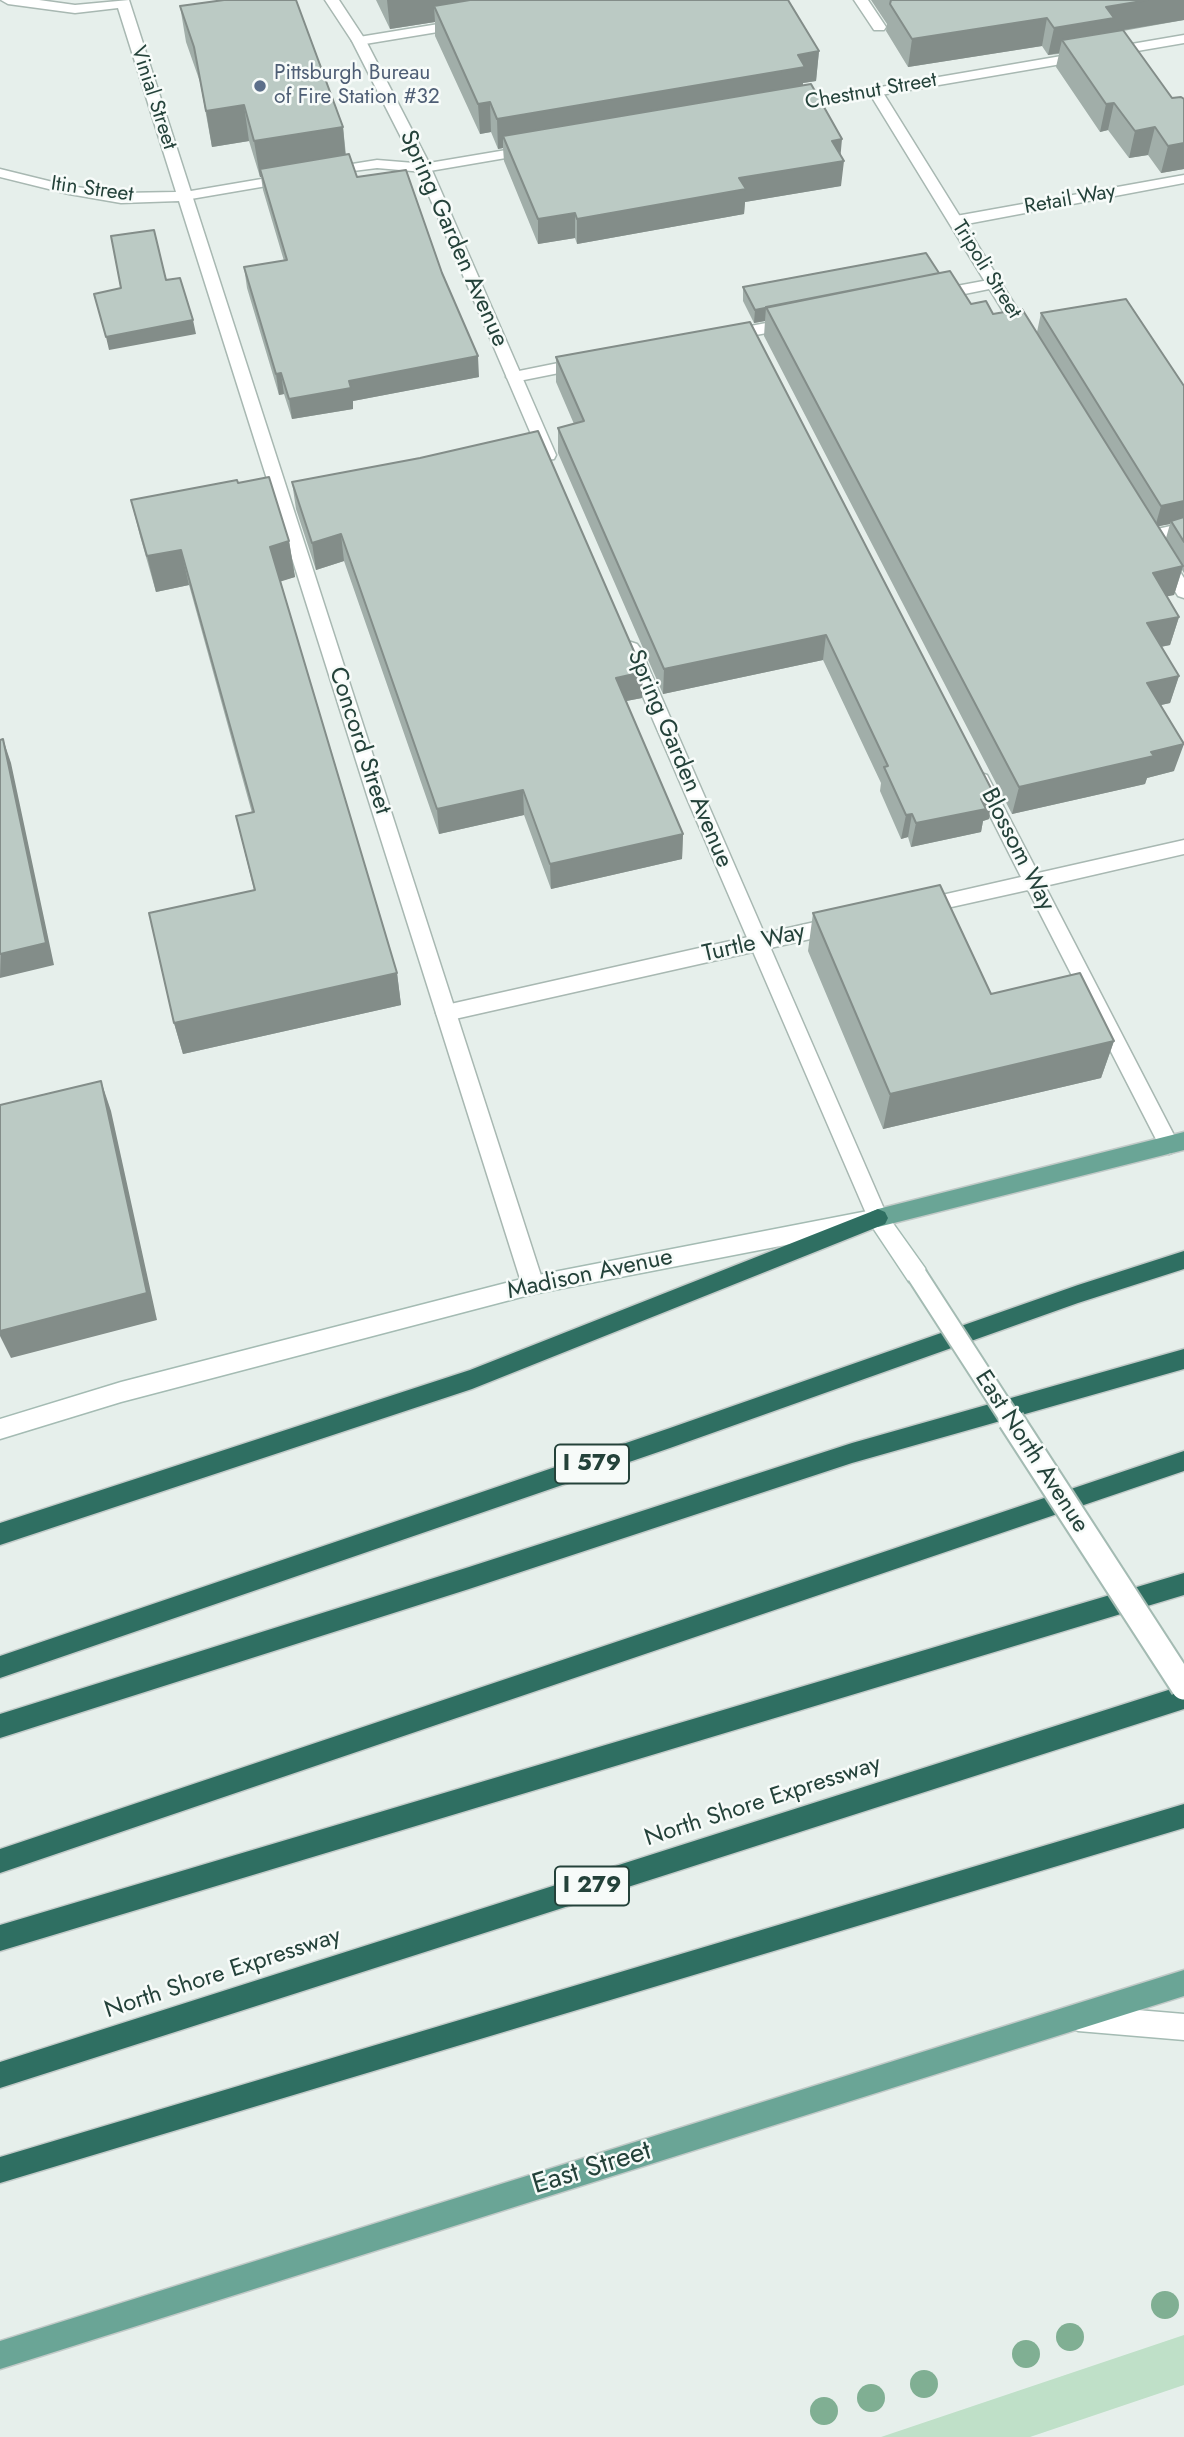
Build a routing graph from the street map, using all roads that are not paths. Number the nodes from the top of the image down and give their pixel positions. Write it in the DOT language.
graph roads {
  1 [pos="8,0"];
  2 [pos="331,0"];
  3 [pos="861,0"];
  4 [pos="122,2"];
  5 [pos="484,21"];
  6 [pos="879,27"];
  7 [pos="1184,39"];
  8 [pos="359,41"];
  9 [pos="1128,48"];
  10 [pos="1138,63"];
  11 [pos="875,91"];
  12 [pos="779,108"];
  13 [pos="546,148"];
  14 [pos="424,168"];
  15 [pos="0,173"];
  16 [pos="1184,179"];
  17 [pos="185,196"];
  18 [pos="956,221"];
  19 [pos="995,284"];
  20 [pos="913,299"];
  21 [pos="805,320"];
  22 [pos="712,338"];
  23 [pos="1037,353"];
  24 [pos="596,361"];
  25 [pos="514,377"];
  26 [pos="558,477"];
  27 [pos="1184,529"];
  28 [pos="1184,592"];
  29 [pos="623,628"];
  30 [pos="970,759"];
  31 [pos="1184,847"];
  32 [pos="1033,881"];
  33 [pos="898,912"];
  34 [pos="857,921"];
  35 [pos="758,943"];
  36 [pos="446,1013"];
  37 [pos="1177,1143"];
  38 [pos="878,1218"];
  39 [pos="1184,1260"];
  40 [pos="533,1285"];
  41 [pos="1184,1359"];
  42 [pos="0,1429"];
  43 [pos="1184,1461"];
  44 [pos="0,1534"];
  45 [pos="1184,1584"];
  46 [pos="0,1667"];
  47 [pos="1184,1687"];
  48 [pos="1184,1697"];
  49 [pos="0,1726"];
  50 [pos="1184,1816"];
  51 [pos="0,1861"];
  52 [pos="0,1938"];
  53 [pos="1184,1983"];
  54 [pos="1072,2017"];
  55 [pos="1184,2027"];
  56 [pos="0,2075"];
  57 [pos="0,2170"];
  58 [pos="0,2355"];
  1 -- 4 [label="street"];
  2 -- 8 [label="street, Spring Garden Avenue"];
  3 -- 6 [label="street"];
  4 -- 17 [label="street, Vinial Street"];
  5 -- 8 [label="street"];
  7 -- 9 [label="street, Chestnut Street"];
  8 -- 14 [label="street, Spring Garden Avenue"];
  9 -- 10 [label="street"];
  9 -- 11 [label="street, Chestnut Street"];
  11 -- 12 [label="street, Chestnut Street"];
  11 -- 18 [label="street, Tripoli Street"];
  13 -- 14 [label="street"];
  14 -- 17 [label="street"];
  14 -- 25 [label="street, Spring Garden Avenue"];
  15 -- 17 [label="street, Itin Street"];
  16 -- 18 [label="street, Retail Way"];
  17 -- 36 [label="street, Concord Street"];
  18 -- 19 [label="street, Tripoli Street"];
  19 -- 20 [label="street"];
  19 -- 23 [label="street, Tripoli Street"];
  21 -- 22 [label="street"];
  24 -- 25 [label="street"];
  25 -- 26 [label="street, Spring Garden Avenue"];
  27 -- 28 [label="street"];
  29 -- 35 [label="street, Spring Garden Avenue"];
  30 -- 32 [label="street, Blossom Way"];
  31 -- 32 [label="street"];
  32 -- 33 [label="street"];
  32 -- 37 [label="street, Blossom Way"];
  34 -- 35 [label="street, Turtle Way"];
  35 -- 36 [label="street, Turtle Way"];
  35 -- 38 [label="street, Spring Garden Avenue"];
  36 -- 40 [label="street, Concord Street"];
  37 -- 38 [label="main road, Madison Avenue"];
  38 -- 40 [label="street, Madison Avenue"];
  38 -- 44 [label="highway"];
  38 -- 47 [label="street, East North Avenue, bridge"];
  39 -- 46 [label="highway, I 579"];
  40 -- 42 [label="street, Madison Avenue"];
  41 -- 49 [label="highway"];
  43 -- 51 [label="highway"];
  45 -- 52 [label="highway"];
  48 -- 56 [label="highway, North Shore Expressway / I 279"];
  50 -- 57 [label="highway"];
  53 -- 54 [label="main road, East Street"];
  54 -- 55 [label="street"];
  54 -- 58 [label="main road, East Street"];
}
